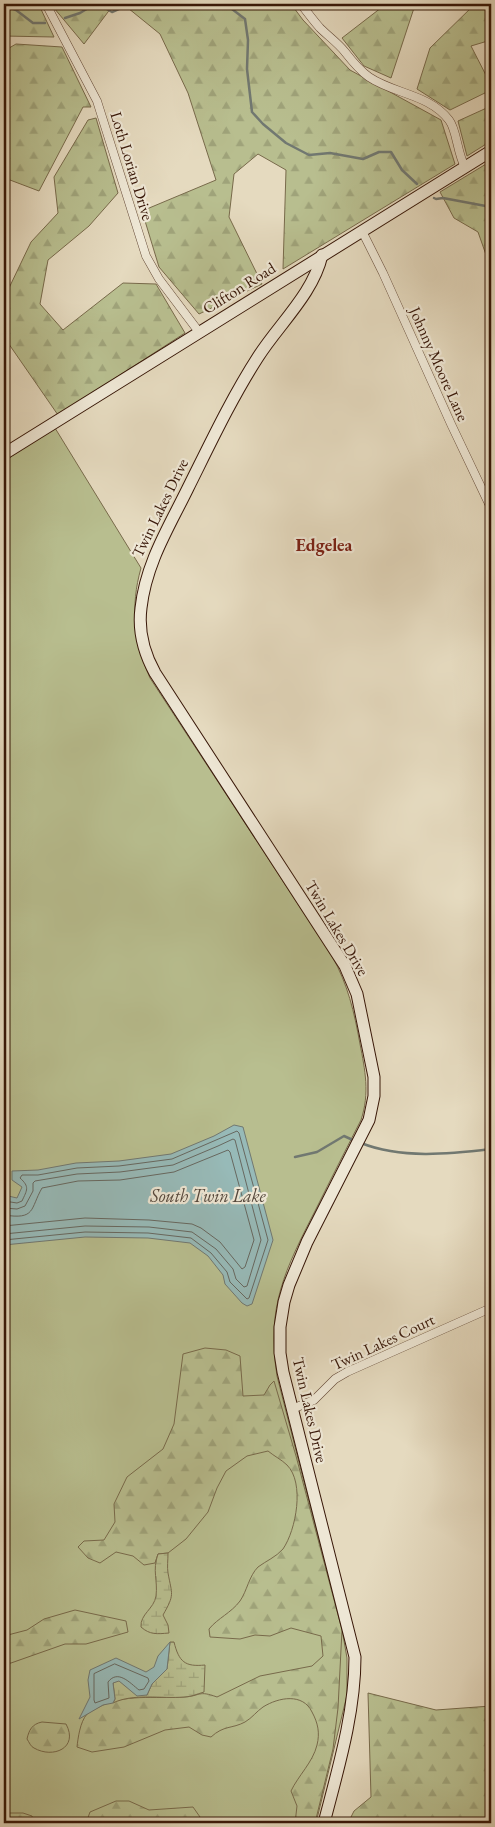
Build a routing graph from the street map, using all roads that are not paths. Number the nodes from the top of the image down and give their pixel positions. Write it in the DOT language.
graph roads {
  1 [pos="46,4"];
  2 [pos="301,4"];
  3 [pos="491,151"];
  4 [pos="465,167"];
  5 [pos="362,231"];
  6 [pos="322,255"];
  7 [pos="199,332"];
  8 [pos="4,454"];
  9 [pos="491,508"];
  10 [pos="491,1308"];
  11 [pos="292,1409"];
  12 [pos="324,1823"];
  1 -- 7 [label="street, Loth Lorian Drive"];
  2 -- 4 [label="street"];
  3 -- 4 [label="street, Clifton Road"];
  4 -- 5 [label="street, Clifton Road"];
  5 -- 6 [label="street, Clifton Road"];
  5 -- 9 [label="street, Johnny Moore Lane"];
  6 -- 7 [label="street, Clifton Road"];
  6 -- 11 [label="street, Twin Lakes Drive"];
  7 -- 8 [label="street, Clifton Road"];
  10 -- 11 [label="street, Twin Lakes Court"];
  11 -- 12 [label="street, Twin Lakes Drive"];
}
